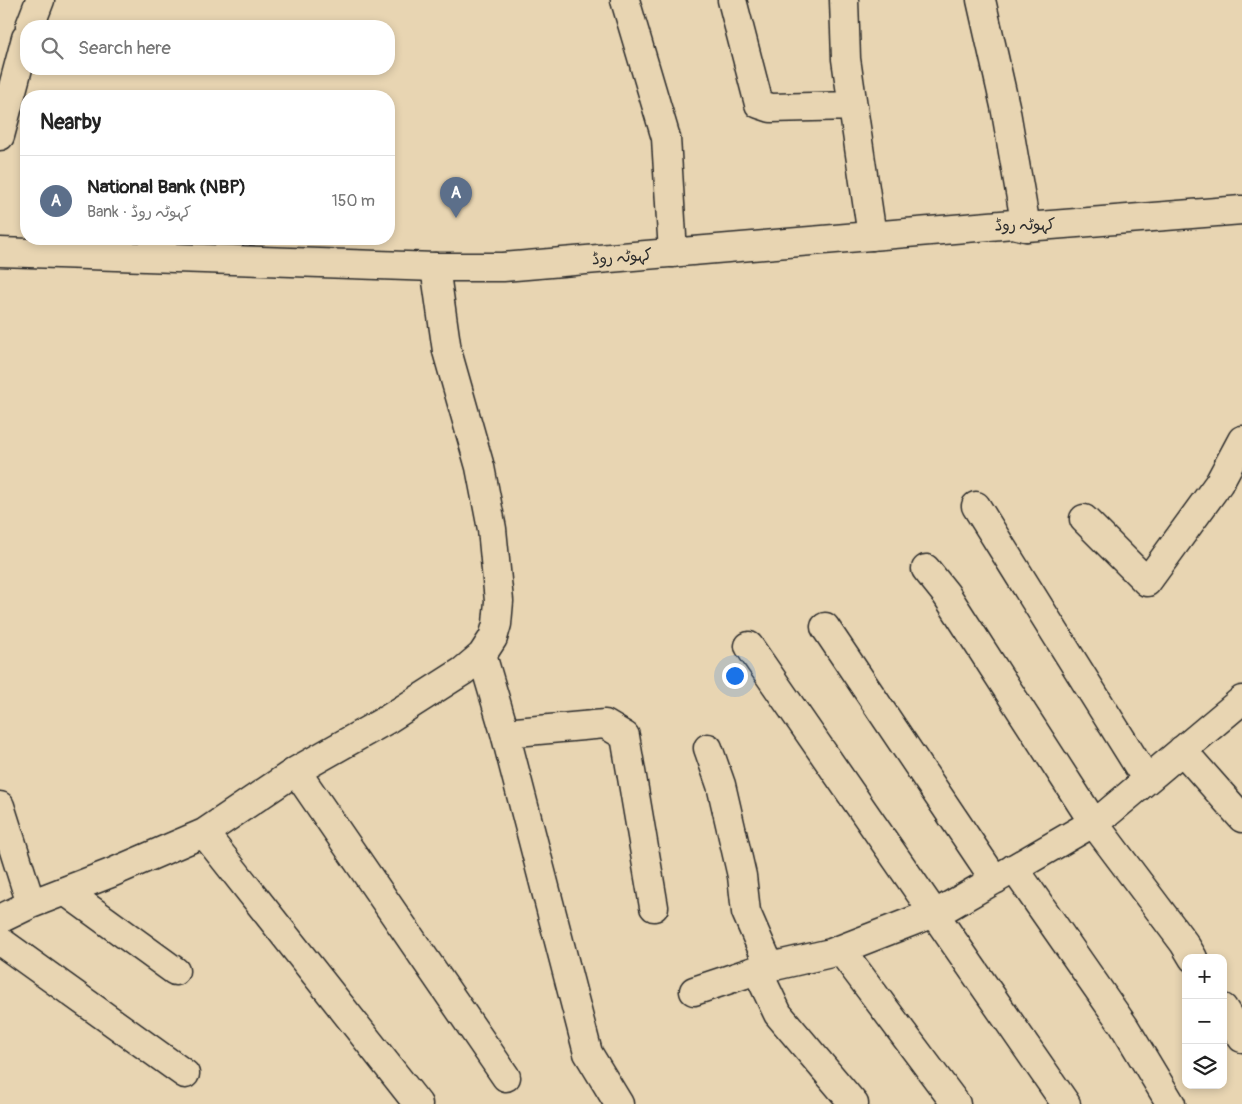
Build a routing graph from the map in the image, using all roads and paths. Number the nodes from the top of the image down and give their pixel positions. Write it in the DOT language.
graph roads {
  1 [pos="40,0"];
  2 [pos="624,0"];
  3 [pos="732,0"];
  4 [pos="844,0"];
  5 [pos="981,0"];
  6 [pos="32,20"];
  7 [pos="20,61"];
  8 [pos="853,106"];
  9 [pos="0,136"];
  10 [pos="1242,210"];
  11 [pos="1026,227"];
  12 [pos="872,236"];
  13 [pos="0,252"];
  14 [pos="674,253"];
  15 [pos="435,267"];
  16 [pos="1242,440"];
  17 [pos="976,506"];
  18 [pos="1084,519"];
  19 [pos="926,569"];
  20 [pos="825,627"];
  21 [pos="749,646"];
  22 [pos="482,655"];
  23 [pos="1242,700"];
  24 [pos="504,733"];
  25 [pos="708,748"];
  26 [pos="1182,750"];
  27 [pos="296,771"];
  28 [pos="1147,780"];
  29 [pos="1242,818"];
  30 [pos="2,819"];
  31 [pos="1093,822"];
  32 [pos="204,833"];
  33 [pos="1004,874"];
  34 [pos="65,891"];
  35 [pos="31,904"];
  36 [pos="654,908"];
  37 [pos="933,913"];
  38 [pos="0,920"];
  39 [pos="0,941"];
  40 [pos="840,949"];
  41 [pos="1191,954"];
  42 [pos="763,969"];
  43 [pos="175,971"];
  44 [pos="694,991"];
  45 [pos="1227,1014"];
  46 [pos="1242,1038"];
  47 [pos="185,1074"];
  48 [pos="506,1077"];
  49 [pos="418,1104"];
  50 [pos="619,1104"];
  51 [pos="854,1104"];
  52 [pos="956,1104"];
  53 [pos="1066,1104"];
  54 [pos="1171,1104"];
  1 -- 6 [label="main road"];
  2 -- 14 [label="main road"];
  3 -- 8 [label="main road"];
  4 -- 8 [label="main road"];
  5 -- 11 [label="main road"];
  7 -- 9 [label="main road"];
  8 -- 12 [label="main road"];
  10 -- 11 [label="main road, کہوٹہ روڈ"];
  11 -- 12 [label="main road, کہوٹہ روڈ"];
  12 -- 14 [label="main road, کہوٹہ روڈ"];
  13 -- 15 [label="main road, کہوٹہ روڈ"];
  14 -- 15 [label="main road, کہوٹہ روڈ"];
  15 -- 22 [label="main road"];
  16 -- 18 [label="main road"];
  17 -- 28 [label="main road"];
  19 -- 31 [label="main road"];
  20 -- 33 [label="main road"];
  21 -- 37 [label="main road"];
  22 -- 24 [label="main road"];
  22 -- 27 [label="main road"];
  23 -- 26 [label="main road"];
  24 -- 36 [label="main road"];
  24 -- 50 [label="main road"];
  25 -- 42 [label="main road"];
  26 -- 28 [label="main road"];
  26 -- 29 [label="main road"];
  27 -- 32 [label="main road"];
  27 -- 48 [label="main road"];
  28 -- 31 [label="main road"];
  30 -- 35 [label="main road"];
  31 -- 33 [label="main road"];
  31 -- 41 [label="main road"];
  32 -- 34 [label="main road"];
  32 -- 49 [label="main road"];
  33 -- 37 [label="main road"];
  33 -- 54 [label="main road"];
  34 -- 35 [label="main road"];
  34 -- 43 [label="main road"];
  35 -- 38 [label="main road"];
  37 -- 40 [label="main road"];
  37 -- 53 [label="main road"];
  39 -- 47 [label="main road"];
  40 -- 42 [label="main road"];
  40 -- 52 [label="main road"];
  42 -- 44 [label="main road"];
  42 -- 51 [label="main road"];
  45 -- 46 [label="main road"];
}
